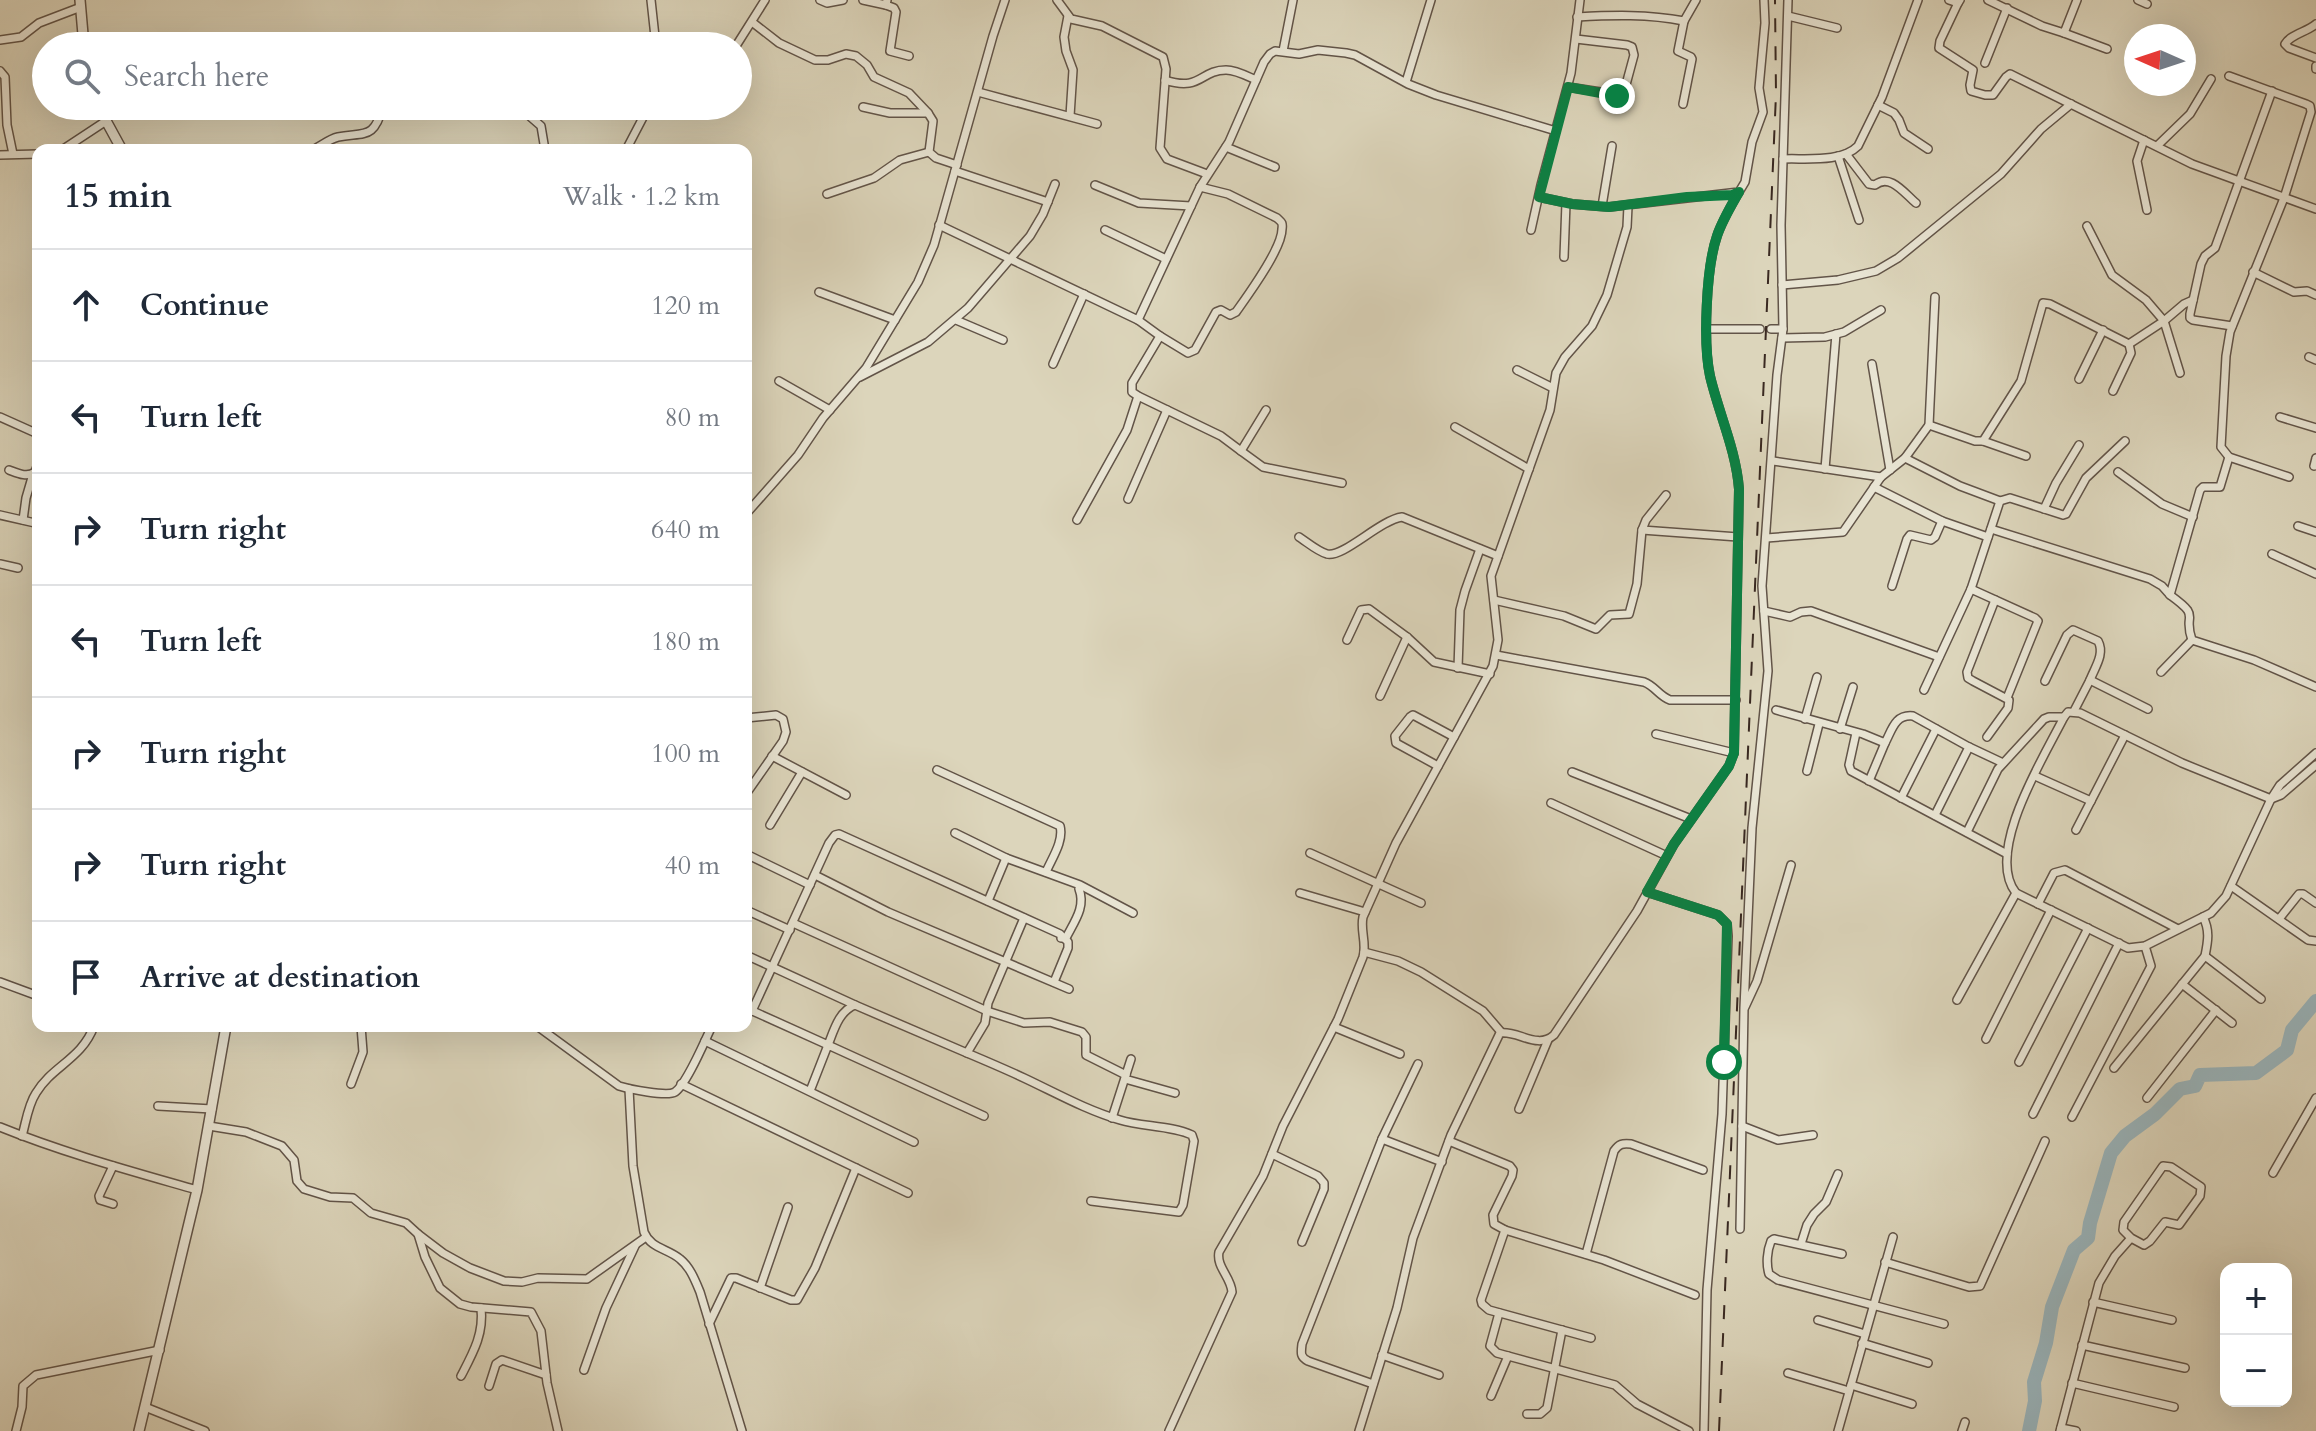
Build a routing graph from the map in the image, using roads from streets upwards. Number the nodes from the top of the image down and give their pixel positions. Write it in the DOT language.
graph roads {
  1 [pos="651,0"];
  2 [pos="765,0"];
  3 [pos="820,0"];
  4 [pos="843,0"];
  5 [pos="863,0"];
  6 [pos="1005,0"];
  7 [pos="1057,0"];
  8 [pos="1293,0"];
  9 [pos="1431,0"];
  10 [pos="1580,0"];
  11 [pos="1696,0"];
  12 [pos="1764,0"];
  13 [pos="1788,0"];
  14 [pos="1918,0"];
  15 [pos="1949,0"];
  16 [pos="1988,0"];
  17 [pos="2077,0"];
  18 [pos="2138,0"];
  19 [pos="1959,1"];
  20 [pos="887,3"];
  21 [pos="80,4"];
  22 [pos="2147,4"];
  23 [pos="2007,8"];
  24 [pos="1068,16"];
  25 [pos="1788,16"];
  26 [pos="1577,17"];
  27 [pos="1684,21"];
  28 [pos="752,22"];
  29 [pos="2316,24"];
  30 [pos="1837,28"];
  31 [pos="83,32"];
  32 [pos="654,32"];
  33 [pos="745,32"];
  34 [pos="2064,33"];
  35 [pos="1576,39"];
  36 [pos="0,40"];
  37 [pos="2107,49"];
  38 [pos="1283,51"];
  39 [pos="909,56"];
  40 [pos="2316,58"];
  41 [pos="1985,63"];
  42 [pos="0,71"];
  43 [pos="2229,76"];
  44 [pos="2211,79"];
  45 [pos="1165,80"];
  46 [pos="1256,80"];
  47 [pos="1406,82"];
  48 [pos="1568,87"];
  49 [pos="2272,91"];
  50 [pos="978,92"];
  51 [pos="1683,104"];
  52 [pos="2071,104"];
  53 [pos="1878,105"];
  54 [pos="863,107"];
  55 [pos="928,113"];
  56 [pos="1070,116"];
  57 [pos="378,120"];
  58 [pos="534,120"];
  59 [pos="642,120"];
  60 [pos="106,121"];
  61 [pos="1097,124"];
  62 [pos="1556,131"];
  63 [pos="2144,140"];
  64 [pos="71,144"];
  65 [pos="119,144"];
  66 [pos="324,144"];
  67 [pos="544,144"];
  68 [pos="629,144"];
  69 [pos="1612,146"];
  70 [pos="2157,146"];
  71 [pos="1226,147"];
  72 [pos="1928,149"];
  73 [pos="929,152"];
  74 [pos="13,154"];
  75 [pos="32,154"];
  76 [pos="0,155"];
  77 [pos="1842,155"];
  78 [pos="1783,159"];
  79 [pos="1275,167"];
  80 [pos="956,168"];
  81 [pos="1207,174"];
  82 [pos="2239,183"];
  83 [pos="1055,184"];
  84 [pos="1095,185"];
  85 [pos="1200,187"];
  86 [pos="1739,192"];
  87 [pos="827,194"];
  88 [pos="1539,197"];
  89 [pos="2284,198"];
  90 [pos="1048,202"];
  91 [pos="1566,203"];
  92 [pos="1916,203"];
  93 [pos="1191,206"];
  94 [pos="1602,206"];
  95 [pos="1628,206"];
  96 [pos="2316,209"];
  97 [pos="2147,210"];
  98 [pos="1859,220"];
  99 [pos="939,225"];
  100 [pos="2087,226"];
  101 [pos="1105,230"];
  102 [pos="1531,230"];
  103 [pos="1564,257"];
  104 [pos="1010,259"];
  105 [pos="1166,259"];
  106 [pos="2253,272"];
  107 [pos="1782,285"];
  108 [pos="819,292"];
  109 [pos="1084,294"];
  110 [pos="2316,295"];
  111 [pos="1935,297"];
  112 [pos="2193,300"];
  113 [pos="1881,310"];
  114 [pos="895,320"];
  115 [pos="956,320"];
  116 [pos="1138,320"];
  117 [pos="2164,321"];
  118 [pos="2232,326"];
  119 [pos="1706,329"];
  120 [pos="1760,329"];
  121 [pos="1771,329"];
  122 [pos="1783,329"];
  123 [pos="2103,330"];
  124 [pos="1836,334"];
  125 [pos="1160,336"];
  126 [pos="1782,338"];
  127 [pos="1003,340"];
  128 [pos="2129,344"];
  129 [pos="1053,364"];
  130 [pos="1872,364"];
  131 [pos="1517,370"];
  132 [pos="2180,373"];
  133 [pos="859,378"];
  134 [pos="2079,379"];
  135 [pos="779,381"];
  136 [pos="1553,388"];
  137 [pos="2113,391"];
  138 [pos="1138,396"];
  139 [pos="830,410"];
  140 [pos="1167,410"];
  141 [pos="1266,410"];
  142 [pos="0,417"];
  143 [pos="2280,417"];
  144 [pos="1929,425"];
  145 [pos="1455,427"];
  146 [pos="2316,428"];
  147 [pos="32,431"];
  148 [pos="1983,441"];
  149 [pos="2125,441"];
  150 [pos="2079,445"];
  151 [pos="1241,451"];
  152 [pos="2026,456"];
  153 [pos="2229,457"];
  154 [pos="1905,458"];
  155 [pos="1773,461"];
  156 [pos="1529,469"];
  157 [pos="1825,469"];
  158 [pos="9,470"];
  159 [pos="1890,470"];
  160 [pos="2118,472"];
  161 [pos="32,474"];
  162 [pos="32,477"];
  163 [pos="1881,477"];
  164 [pos="2289,477"];
  165 [pos="1342,483"];
  166 [pos="1874,487"];
  167 [pos="1666,495"];
  168 [pos="1128,499"];
  169 [pos="2000,501"];
  170 [pos="752,507"];
  171 [pos="2044,509"];
  172 [pos="0,515"];
  173 [pos="2193,517"];
  174 [pos="23,520"];
  175 [pos="1077,520"];
  176 [pos="1942,521"];
  177 [pos="32,522"];
  178 [pos="2298,526"];
  179 [pos="1642,530"];
  180 [pos="2316,532"];
  181 [pos="1990,533"];
  182 [pos="1299,537"];
  183 [pos="1738,537"];
  184 [pos="1766,538"];
  185 [pos="1480,549"];
  186 [pos="2272,554"];
  187 [pos="1498,556"];
  188 [pos="0,564"];
  189 [pos="18,568"];
  190 [pos="2316,574"];
  191 [pos="1892,586"];
  192 [pos="1971,589"];
  193 [pos="2170,595"];
  194 [pos="1494,600"];
  195 [pos="1995,600"];
  196 [pos="1764,611"];
  197 [pos="1407,637"];
  198 [pos="1347,640"];
  199 [pos="2192,640"];
  200 [pos="1496,655"];
  201 [pos="1939,657"];
  202 [pos="1458,668"];
  203 [pos="2161,672"];
  204 [pos="1490,674"];
  205 [pos="1817,677"];
  206 [pos="2090,680"];
  207 [pos="2045,681"];
  208 [pos="1853,687"];
  209 [pos="2316,687"];
  210 [pos="1924,690"];
  211 [pos="1380,696"];
  212 [pos="2007,698"];
  213 [pos="1736,700"];
  214 [pos="2148,709"];
  215 [pos="1776,710"];
  216 [pos="2074,711"];
  217 [pos="752,717"];
  218 [pos="2064,717"];
  219 [pos="1805,719"];
  220 [pos="1819,724"];
  221 [pos="1840,729"];
  222 [pos="1936,729"];
  223 [pos="1856,733"];
  224 [pos="1656,734"];
  225 [pos="2125,735"];
  226 [pos="1454,737"];
  227 [pos="1987,737"];
  228 [pos="1885,743"];
  229 [pos="1969,747"];
  230 [pos="1734,753"];
  231 [pos="2316,753"];
  232 [pos="772,756"];
  233 [pos="2003,763"];
  234 [pos="2316,765"];
  235 [pos="1438,766"];
  236 [pos="937,770"];
  237 [pos="1807,771"];
  238 [pos="802,772"];
  239 [pos="1572,772"];
  240 [pos="2035,776"];
  241 [pos="1869,781"];
  242 [pos="752,785"];
  243 [pos="846,795"];
  244 [pos="1901,798"];
  245 [pos="2271,799"];
  246 [pos="2091,801"];
  247 [pos="1551,803"];
  248 [pos="1935,815"];
  249 [pos="1691,819"];
  250 [pos="770,825"];
  251 [pos="2076,830"];
  252 [pos="1967,832"];
  253 [pos="955,833"];
  254 [pos="1310,853"];
  255 [pos="2007,854"];
  256 [pos="1667,856"];
  257 [pos="752,857"];
  258 [pos="1006,858"];
  259 [pos="1791,865"];
  260 [pos="1046,872"];
  261 [pos="815,875"];
  262 [pos="1377,883"];
  263 [pos="810,885"];
  264 [pos="2231,886"];
  265 [pos="1079,889"];
  266 [pos="1647,892"];
  267 [pos="1300,893"];
  268 [pos="2016,893"];
  269 [pos="988,901"];
  270 [pos="1421,903"];
  271 [pos="2316,903"];
  272 [pos="2038,904"];
  273 [pos="2051,910"];
  274 [pos="752,912"];
  275 [pos="1365,912"];
  276 [pos="1133,913"];
  277 [pos="2203,917"];
  278 [pos="1024,918"];
  279 [pos="2279,919"];
  280 [pos="791,926"];
  281 [pos="2088,928"];
  282 [pos="2178,929"];
  283 [pos="1062,938"];
  284 [pos="2316,941"];
  285 [pos="2119,943"];
  286 [pos="2145,946"];
  287 [pos="1364,952"];
  288 [pos="2205,956"];
  289 [pos="752,958"];
  290 [pos="1005,962"];
  291 [pos="773,967"];
  292 [pos="0,982"];
  293 [pos="1054,982"];
  294 [pos="2182,984"];
  295 [pos="1069,989"];
  296 [pos="32,994"];
  297 [pos="2261,999"];
  298 [pos="1957,1000"];
  299 [pos="752,1005"];
  300 [pos="855,1005"];
  301 [pos="1744,1008"];
  302 [pos="2216,1010"];
  303 [pos="752,1011"];
  304 [pos="987,1011"];
  305 [pos="2232,1023"];
  306 [pos="1334,1027"];
  307 [pos="91,1032"];
  308 [pos="225,1032"];
  309 [pos="361,1032"];
  310 [pos="545,1032"];
  311 [pos="709,1032"];
  312 [pos="1501,1032"];
  313 [pos="1986,1039"];
  314 [pos="1548,1040"];
  315 [pos="705,1041"];
  316 [pos="828,1045"];
  317 [pos="967,1053"];
  318 [pos="1400,1054"];
  319 [pos="1131,1059"];
  320 [pos="2019,1062"];
  321 [pos="1418,1064"];
  322 [pos="2114,1068"];
  323 [pos="1126,1077"];
  324 [pos="351,1084"];
  325 [pos="681,1084"];
  326 [pos="629,1089"];
  327 [pos="810,1091"];
  328 [pos="1175,1093"];
  329 [pos="2147,1098"];
  330 [pos="2316,1098"];
  331 [pos="158,1106"];
  332 [pos="212,1109"];
  333 [pos="1519,1109"];
  334 [pos="2033,1114"];
  335 [pos="984,1116"];
  336 [pos="2072,1117"];
  337 [pos="1112,1118"];
  338 [pos="209,1126"];
  339 [pos="1742,1126"];
  340 [pos="0,1127"];
  341 [pos="1813,1135"];
  342 [pos="22,1136"];
  343 [pos="1382,1139"];
  344 [pos="1449,1141"];
  345 [pos="2045,1141"];
  346 [pos="914,1142"];
  347 [pos="1272,1154"];
  348 [pos="1442,1162"];
  349 [pos="113,1166"];
  350 [pos="856,1168"];
  351 [pos="1703,1170"];
  352 [pos="2273,1173"];
  353 [pos="1838,1174"];
  354 [pos="197,1190"];
  355 [pos="908,1193"];
  356 [pos="1091,1201"];
  357 [pos="113,1204"];
  358 [pos="788,1207"];
  359 [pos="1740,1229"];
  360 [pos="1505,1230"];
  361 [pos="418,1234"];
  362 [pos="646,1237"];
  363 [pos="1893,1237"];
  364 [pos="2131,1238"];
  365 [pos="1302,1242"];
  366 [pos="637,1243"];
  367 [pos="1801,1244"];
  368 [pos="1586,1254"];
  369 [pos="1842,1254"];
  370 [pos="1885,1262"];
  371 [pos="760,1288"];
  372 [pos="1695,1295"];
  373 [pos="2093,1302"];
  374 [pos="1873,1306"];
  375 [pos="481,1308"];
  376 [pos="1499,1313"];
  377 [pos="1818,1320"];
  378 [pos="2172,1320"];
  379 [pos="709,1324"];
  380 [pos="1944,1324"];
  381 [pos="1562,1330"];
  382 [pos="1591,1338"];
  383 [pos="1864,1338"];
  384 [pos="2082,1345"];
  385 [pos="160,1350"];
  386 [pos="1382,1355"];
  387 [pos="1508,1356"];
  388 [pos="1928,1363"];
  389 [pos="2185,1368"];
  390 [pos="1556,1369"];
  391 [pos="584,1370"];
  392 [pos="1788,1373"];
  393 [pos="546,1375"];
  394 [pos="1439,1375"];
  395 [pos="461,1376"];
  396 [pos="2072,1383"];
  397 [pos="1373,1384"];
  398 [pos="489,1386"];
  399 [pos="1850,1388"];
  400 [pos="1491,1396"];
  401 [pos="1912,1404"];
  402 [pos="145,1407"];
  403 [pos="2174,1407"];
  404 [pos="1527,1414"];
  405 [pos="1839,1429"];
  406 [pos="2060,1429"];
  407 [pos="16,1431"];
  408 [pos="139,1431"];
  409 [pos="205,1431"];
  410 [pos="558,1431"];
  411 [pos="742,1431"];
  412 [pos="1169,1431"];
  413 [pos="1359,1431"];
  414 [pos="1689,1431"];
  415 [pos="1704,1431"];
  416 [pos="1850,1431"];
  417 [pos="2076,1431"];
  1 -- 32 [label="street"];
  2 -- 28 [label="street"];
  3 -- 4 [label="street"];
  5 -- 20 [label="street"];
  6 -- 50 [label="street"];
  7 -- 24 [label="street"];
  8 -- 38 [label="street"];
  9 -- 47 [label="street"];
  10 -- 26 [label="street"];
  11 -- 27 [label="street"];
  12 -- 86 [label="street"];
  13 -- 25 [label="street"];
  14 -- 53 [label="street"];
  15 -- 19 [label="street"];
  16 -- 23 [label="street"];
  17 -- 34 [label="street"];
  18 -- 22 [label="street"];
  19 -- 52 [label="street"];
  20 -- 39 [label="street"];
  21 -- 31 [label="street"];
  21 -- 36 [label="street"];
  23 -- 34 [label="street"];
  23 -- 41 [label="street"];
  24 -- 45 [label="street"];
  24 -- 56 [label="street"];
  25 -- 30 [label="street"];
  25 -- 78 [label="street"];
  26 -- 27 [label="street"];
  26 -- 35 [label="street"];
  27 -- 51 [label="street"];
  28 -- 33 [label="street"];
  28 -- 55 [label="street"];
  29 -- 40 [label="street"];
  34 -- 37 [label="street"];
  35 -- 48 [label="street"];
  35 -- 48 [label="street"];
  38 -- 46 [label="street"];
  38 -- 47 [label="street"];
  42 -- 74 [label="street"];
  43 -- 49 [label="street"];
  44 -- 70 [label="street"];
  45 -- 46 [label="street"];
  45 -- 81 [label="street"];
  46 -- 71 [label="street"];
  47 -- 62 [label="street"];
  48 -- 62 [label="street"];
  49 -- 82 [label="street"];
  49 -- 89 [label="street"];
  50 -- 56 [label="street"];
  50 -- 80 [label="street"];
  52 -- 63 [label="street"];
  52 -- 107 [label="street"];
  53 -- 72 [label="street"];
  53 -- 77 [label="street"];
  54 -- 55 [label="street"];
  55 -- 73 [label="street"];
  56 -- 61 [label="street"];
  57 -- 66 [label="street"];
  58 -- 67 [label="street"];
  59 -- 68 [label="street"];
  60 -- 64 [label="street"];
  60 -- 65 [label="street"];
  62 -- 88 [label="street"];
  63 -- 70 [label="street"];
  63 -- 97 [label="street"];
  69 -- 94 [label="street"];
  70 -- 82 [label="street"];
  71 -- 79 [label="street"];
  71 -- 81 [label="street"];
  73 -- 80 [label="street"];
  73 -- 87 [label="street"];
  74 -- 75 [label="street"];
  74 -- 76 [label="street"];
  77 -- 78 [label="street"];
  77 -- 92 [label="street"];
  77 -- 98 [label="street"];
  78 -- 107 [label="street"];
  80 -- 90 [label="street"];
  80 -- 99 [label="street"];
  81 -- 85 [label="street"];
  82 -- 89 [label="street"];
  82 -- 112 [label="street"];
  83 -- 90 [label="street"];
  84 -- 93 [label="street"];
  85 -- 93 [label="street"];
  85 -- 125 [label="street"];
  86 -- 95 [label="street"];
  86 -- 119 [label="street"];
  88 -- 91 [label="street"];
  88 -- 102 [label="street"];
  89 -- 96 [label="street"];
  89 -- 106 [label="street"];
  90 -- 104 [label="street"];
  91 -- 94 [label="street"];
  91 -- 103 [label="street"];
  93 -- 105 [label="street"];
  94 -- 95 [label="street"];
  95 -- 136 [label="street"];
  99 -- 104 [label="street"];
  99 -- 114 [label="street"];
  100 -- 117 [label="street"];
  101 -- 105 [label="street"];
  104 -- 109 [label="street"];
  104 -- 115 [label="street"];
  105 -- 116 [label="street"];
  106 -- 110 [label="street"];
  106 -- 118 [label="street"];
  107 -- 122 [label="street"];
  108 -- 114 [label="street"];
  109 -- 116 [label="street"];
  109 -- 129 [label="street"];
  111 -- 144 [label="street"];
  112 -- 117 [label="street"];
  112 -- 118 [label="street"];
  113 -- 124 [label="street"];
  114 -- 133 [label="street"];
  115 -- 127 [label="street"];
  115 -- 133 [label="street"];
  116 -- 125 [label="street"];
  117 -- 128 [label="street"];
  117 -- 132 [label="street"];
  118 -- 153 [label="street"];
  119 -- 120 [label="street"];
  119 -- 183 [label="street"];
  121 -- 122 [label="street"];
  122 -- 126 [label="street"];
  123 -- 128 [label="street"];
  123 -- 134 [label="street"];
  123 -- 148 [label="street"];
  124 -- 126 [label="street"];
  124 -- 157 [label="street"];
  125 -- 138 [label="street"];
  126 -- 155 [label="street"];
  128 -- 137 [label="street"];
  130 -- 159 [label="street"];
  131 -- 136 [label="street"];
  133 -- 139 [label="street"];
  135 -- 139 [label="street"];
  136 -- 156 [label="street"];
  138 -- 140 [label="street"];
  138 -- 175 [label="street"];
  139 -- 170 [label="street"];
  140 -- 151 [label="street"];
  140 -- 168 [label="street"];
  141 -- 151 [label="street"];
  142 -- 147 [label="street"];
  143 -- 146 [label="street"];
  144 -- 148 [label="street"];
  144 -- 154 [label="street"];
  145 -- 156 [label="street"];
  148 -- 152 [label="street"];
  149 -- 171 [label="street"];
  150 -- 171 [label="street"];
  151 -- 165 [label="street"];
  153 -- 164 [label="street"];
  153 -- 173 [label="street"];
  154 -- 159 [label="street"];
  154 -- 169 [label="street"];
  155 -- 157 [label="street"];
  155 -- 184 [label="street"];
  156 -- 187 [label="street"];
  157 -- 163 [label="street"];
  158 -- 161 [label="street"];
  159 -- 163 [label="street"];
  160 -- 173 [label="street"];
  162 -- 174 [label="street"];
  163 -- 166 [label="street"];
  166 -- 176 [label="street"];
  166 -- 184 [label="street"];
  167 -- 179 [label="street"];
  169 -- 171 [label="street"];
  169 -- 181 [label="street"];
  172 -- 174 [label="street"];
  173 -- 193 [label="street"];
  174 -- 177 [label="street"];
  176 -- 181 [label="street"];
  176 -- 191 [label="street"];
  178 -- 180 [label="street"];
  179 -- 183 [label="street"];
  179 -- 194 [label="street"];
  181 -- 192 [label="street"];
  181 -- 193 [label="street"];
  182 -- 185 [label="street"];
  183 -- 213 [label="street"];
  184 -- 196 [label="street"];
  185 -- 187 [label="street"];
  185 -- 202 [label="street"];
  186 -- 190 [label="street"];
  187 -- 194 [label="street"];
  188 -- 189 [label="street"];
  192 -- 195 [label="street"];
  192 -- 201 [label="street"];
  193 -- 199 [label="street"];
  194 -- 200 [label="street"];
  195 -- 212 [label="street"];
  195 -- 212 [label="street"];
  196 -- 201 [label="street"];
  196 -- 301 [label="street"];
  197 -- 198 [label="street"];
  197 -- 202 [label="street"];
  197 -- 211 [label="street"];
  199 -- 203 [label="street"];
  199 -- 209 [label="street"];
  200 -- 204 [label="street"];
  200 -- 213 [label="street"];
  201 -- 210 [label="street"];
  202 -- 204 [label="street"];
  204 -- 226 [label="street"];
  205 -- 219 [label="street"];
  206 -- 207 [label="street"];
  206 -- 214 [label="street"];
  206 -- 216 [label="street"];
  208 -- 221 [label="street"];
  212 -- 227 [label="street"];
  213 -- 230 [label="street"];
  215 -- 219 [label="street"];
  216 -- 218 [label="street"];
  216 -- 225 [label="street"];
  217 -- 232 [label="street"];
  218 -- 233 [label="street"];
  218 -- 240 [label="street"];
  219 -- 220 [label="street"];
  220 -- 221 [label="street"];
  220 -- 237 [label="street"];
  221 -- 223 [label="street"];
  222 -- 228 [label="street"];
  222 -- 229 [label="street"];
  222 -- 244 [label="street"];
  223 -- 228 [label="street"];
  223 -- 241 [label="street"];
  224 -- 230 [label="street"];
  225 -- 245 [label="street"];
  225 -- 246 [label="street"];
  226 -- 235 [label="street"];
  226 -- 235 [label="street"];
  228 -- 241 [label="street"];
  229 -- 233 [label="street"];
  229 -- 248 [label="street"];
  230 -- 249 [label="street"];
  231 -- 245 [label="street"];
  232 -- 238 [label="street"];
  232 -- 242 [label="street"];
  233 -- 252 [label="street"];
  234 -- 245 [label="street"];
  235 -- 262 [label="street"];
  236 -- 260 [label="street"];
  238 -- 243 [label="street"];
  238 -- 250 [label="street"];
  239 -- 249 [label="street"];
  240 -- 246 [label="street"];
  240 -- 255 [label="street"];
  241 -- 244 [label="street"];
  244 -- 248 [label="street"];
  245 -- 264 [label="street"];
  246 -- 251 [label="street"];
  247 -- 256 [label="street"];
  248 -- 252 [label="street"];
  249 -- 256 [label="street"];
  252 -- 255 [label="street"];
  253 -- 258 [label="street"];
  254 -- 262 [label="street"];
  255 -- 268 [label="street"];
  256 -- 266 [label="street"];
  257 -- 263 [label="street"];
  258 -- 260 [label="street"];
  258 -- 269 [label="street"];
  259 -- 301 [label="street"];
  260 -- 276 [label="street"];
  261 -- 263 [label="street"];
  261 -- 269 [label="street"];
  261 -- 290 [label="street"];
  262 -- 270 [label="street"];
  262 -- 275 [label="street"];
  263 -- 280 [label="street"];
  264 -- 277 [label="street"];
  264 -- 279 [label="street"];
  265 -- 283 [label="street"];
  266 -- 314 [label="street"];
  266 -- 415 [label="street"];
  267 -- 275 [label="street"];
  268 -- 272 [label="street"];
  268 -- 298 [label="street"];
  269 -- 278 [label="street"];
  271 -- 279 [label="street"];
  272 -- 273 [label="street"];
  272 -- 282 [label="street"];
  273 -- 281 [label="street"];
  273 -- 313 [label="street"];
  274 -- 280 [label="street"];
  275 -- 287 [label="street"];
  277 -- 282 [label="street"];
  277 -- 288 [label="street"];
  278 -- 283 [label="street"];
  278 -- 290 [label="street"];
  279 -- 284 [label="street"];
  280 -- 291 [label="street"];
  280 -- 304 [label="street"];
  281 -- 285 [label="street"];
  281 -- 320 [label="street"];
  282 -- 286 [label="street"];
  283 -- 293 [label="street"];
  285 -- 286 [label="street"];
  285 -- 334 [label="street"];
  286 -- 336 [label="street"];
  287 -- 306 [label="street"];
  287 -- 312 [label="street"];
  288 -- 294 [label="street"];
  288 -- 297 [label="street"];
  289 -- 291 [label="street"];
  290 -- 293 [label="street"];
  290 -- 304 [label="street"];
  291 -- 299 [label="street"];
  291 -- 300 [label="street"];
  292 -- 296 [label="street"];
  293 -- 295 [label="street"];
  294 -- 302 [label="street"];
  294 -- 322 [label="street"];
  300 -- 316 [label="street"];
  300 -- 317 [label="street"];
  301 -- 339 [label="street"];
  302 -- 305 [label="street"];
  302 -- 329 [label="street"];
  303 -- 316 [label="street"];
  304 -- 317 [label="street"];
  304 -- 323 [label="street"];
  306 -- 318 [label="street"];
  306 -- 347 [label="street"];
  307 -- 342 [label="street"];
  308 -- 332 [label="street"];
  309 -- 324 [label="street"];
  310 -- 326 [label="street"];
  311 -- 315 [label="street"];
  312 -- 314 [label="street"];
  312 -- 344 [label="street"];
  314 -- 333 [label="street"];
  315 -- 325 [label="street"];
  315 -- 327 [label="street"];
  316 -- 327 [label="street"];
  316 -- 335 [label="street"];
  317 -- 337 [label="street"];
  319 -- 323 [label="street"];
  321 -- 343 [label="street"];
  323 -- 328 [label="street"];
  323 -- 337 [label="street"];
  325 -- 326 [label="street"];
  325 -- 350 [label="street"];
  326 -- 362 [label="street"];
  327 -- 346 [label="street"];
  330 -- 352 [label="street"];
  331 -- 332 [label="street"];
  332 -- 338 [label="street"];
  337 -- 356 [label="street"];
  338 -- 354 [label="street"];
  338 -- 361 [label="street"];
  339 -- 341 [label="street"];
  339 -- 359 [label="street"];
  340 -- 342 [label="street"];
  342 -- 349 [label="street"];
  343 -- 348 [label="street"];
  343 -- 397 [label="street"];
  344 -- 348 [label="street"];
  344 -- 360 [label="street"];
  345 -- 370 [label="street"];
  347 -- 365 [label="street"];
  347 -- 412 [label="street"];
  348 -- 386 [label="street"];
  349 -- 354 [label="street"];
  349 -- 357 [label="street"];
  350 -- 355 [label="street"];
  350 -- 371 [label="street"];
  351 -- 368 [label="street"];
  353 -- 367 [label="street"];
  354 -- 385 [label="street"];
  358 -- 371 [label="street"];
  360 -- 368 [label="street"];
  360 -- 376 [label="street"];
  361 -- 366 [label="street"];
  361 -- 375 [label="street"];
  362 -- 366 [label="street"];
  362 -- 379 [label="street"];
  363 -- 370 [label="street"];
  364 -- 364 [label="street"];
  364 -- 373 [label="street"];
  366 -- 391 [label="street"];
  367 -- 369 [label="street"];
  367 -- 374 [label="street"];
  368 -- 372 [label="street"];
  370 -- 374 [label="street"];
  371 -- 379 [label="street"];
  373 -- 378 [label="street"];
  373 -- 384 [label="street"];
  374 -- 380 [label="street"];
  374 -- 383 [label="street"];
  375 -- 393 [label="street"];
  375 -- 395 [label="street"];
  376 -- 381 [label="street"];
  376 -- 387 [label="street"];
  377 -- 383 [label="street"];
  379 -- 411 [label="street"];
  381 -- 382 [label="street"];
  381 -- 390 [label="street"];
  383 -- 388 [label="street"];
  383 -- 399 [label="street"];
  384 -- 389 [label="street"];
  384 -- 396 [label="street"];
  385 -- 402 [label="street"];
  385 -- 407 [label="street"];
  386 -- 394 [label="street"];
  386 -- 397 [label="street"];
  387 -- 390 [label="street"];
  387 -- 400 [label="street"];
  390 -- 404 [label="street"];
  390 -- 414 [label="street"];
  392 -- 399 [label="street"];
  393 -- 398 [label="street"];
  393 -- 410 [label="street"];
  396 -- 403 [label="street"];
  396 -- 406 [label="street"];
  397 -- 413 [label="street"];
  399 -- 401 [label="street"];
  399 -- 405 [label="street"];
  402 -- 408 [label="street"];
  402 -- 409 [label="street"];
  405 -- 416 [label="street"];
  406 -- 417 [label="street"];
}
